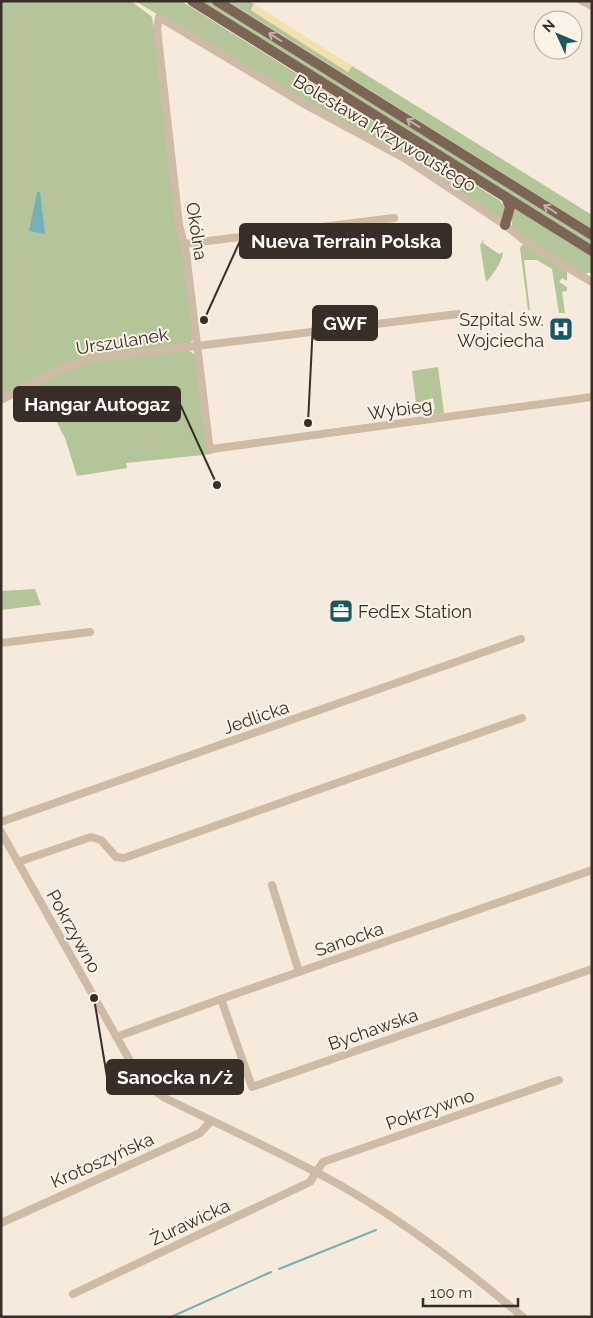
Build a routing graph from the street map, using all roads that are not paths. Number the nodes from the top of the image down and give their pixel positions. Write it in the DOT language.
graph roads {
  1 [pos="192,1"];
  2 [pos="217,1"];
  3 [pos="582,1"];
  4 [pos="592,6"];
  5 [pos="159,17"];
  6 [pos="506,197"];
  7 [pos="394,218"];
  8 [pos="505,225"];
  9 [pos="592,235"];
  10 [pos="184,244"];
  11 [pos="592,251"];
  12 [pos="592,282"];
  13 [pos="458,314"];
  14 [pos="197,346"];
  15 [pos="592,397"];
  16 [pos="1,400"];
  17 [pos="212,449"];
  18 [pos="90,632"];
  19 [pos="521,640"];
  20 [pos="1,643"];
  21 [pos="522,718"];
  22 [pos="1,822"];
  23 [pos="1,832"];
  24 [pos="18,862"];
  25 [pos="592,870"];
  26 [pos="272,885"];
  27 [pos="592,969"];
  28 [pos="299,972"];
  29 [pos="221,998"];
  30 [pos="116,1037"];
  31 [pos="559,1080"];
  32 [pos="211,1121"];
  33 [pos="316,1173"];
  34 [pos="1,1223"];
  35 [pos="73,1294"];
  36 [pos="523,1317"];
  1 -- 6 [label="main road, Bolesława Krzywoustego"];
  9 -- 2 [label="main road, Bolesława Krzywoustego, one-way"];
  3 -- 4 [label="street"];
  5 -- 8 [label="street, Bolesława Krzywoustego"];
  5 -- 10 [label="street, Okólna"];
  6 -- 8 [label="main road"];
  6 -- 11 [label="main road, Bolesława Krzywoustego"];
  7 -- 10 [label="street"];
  8 -- 12 [label="street, Bolesława Krzywoustego"];
  10 -- 14 [label="street, Okólna"];
  13 -- 14 [label="street, Urszulanek"];
  14 -- 16 [label="street, Urszulanek"];
  14 -- 17 [label="street, Okólna"];
  15 -- 17 [label="street, Wybieg"];
  18 -- 20 [label="street"];
  19 -- 22 [label="street, Jedlicka"];
  21 -- 24 [label="street"];
  23 -- 24 [label="street, Pokrzywno"];
  24 -- 30 [label="street, Pokrzywno"];
  25 -- 28 [label="street, Sanocka"];
  26 -- 28 [label="street"];
  27 -- 29 [label="street, Bychawska"];
  28 -- 29 [label="street, Sanocka"];
  29 -- 30 [label="street, Sanocka"];
  30 -- 32 [label="street, Pokrzywno"];
  31 -- 33 [label="street, Pokrzywno"];
  32 -- 33 [label="street, Pokrzywno"];
  32 -- 34 [label="street, Krotoszyńska"];
  33 -- 35 [label="street, Żurawicka"];
  33 -- 36 [label="street, Pokrzywno"];
}
